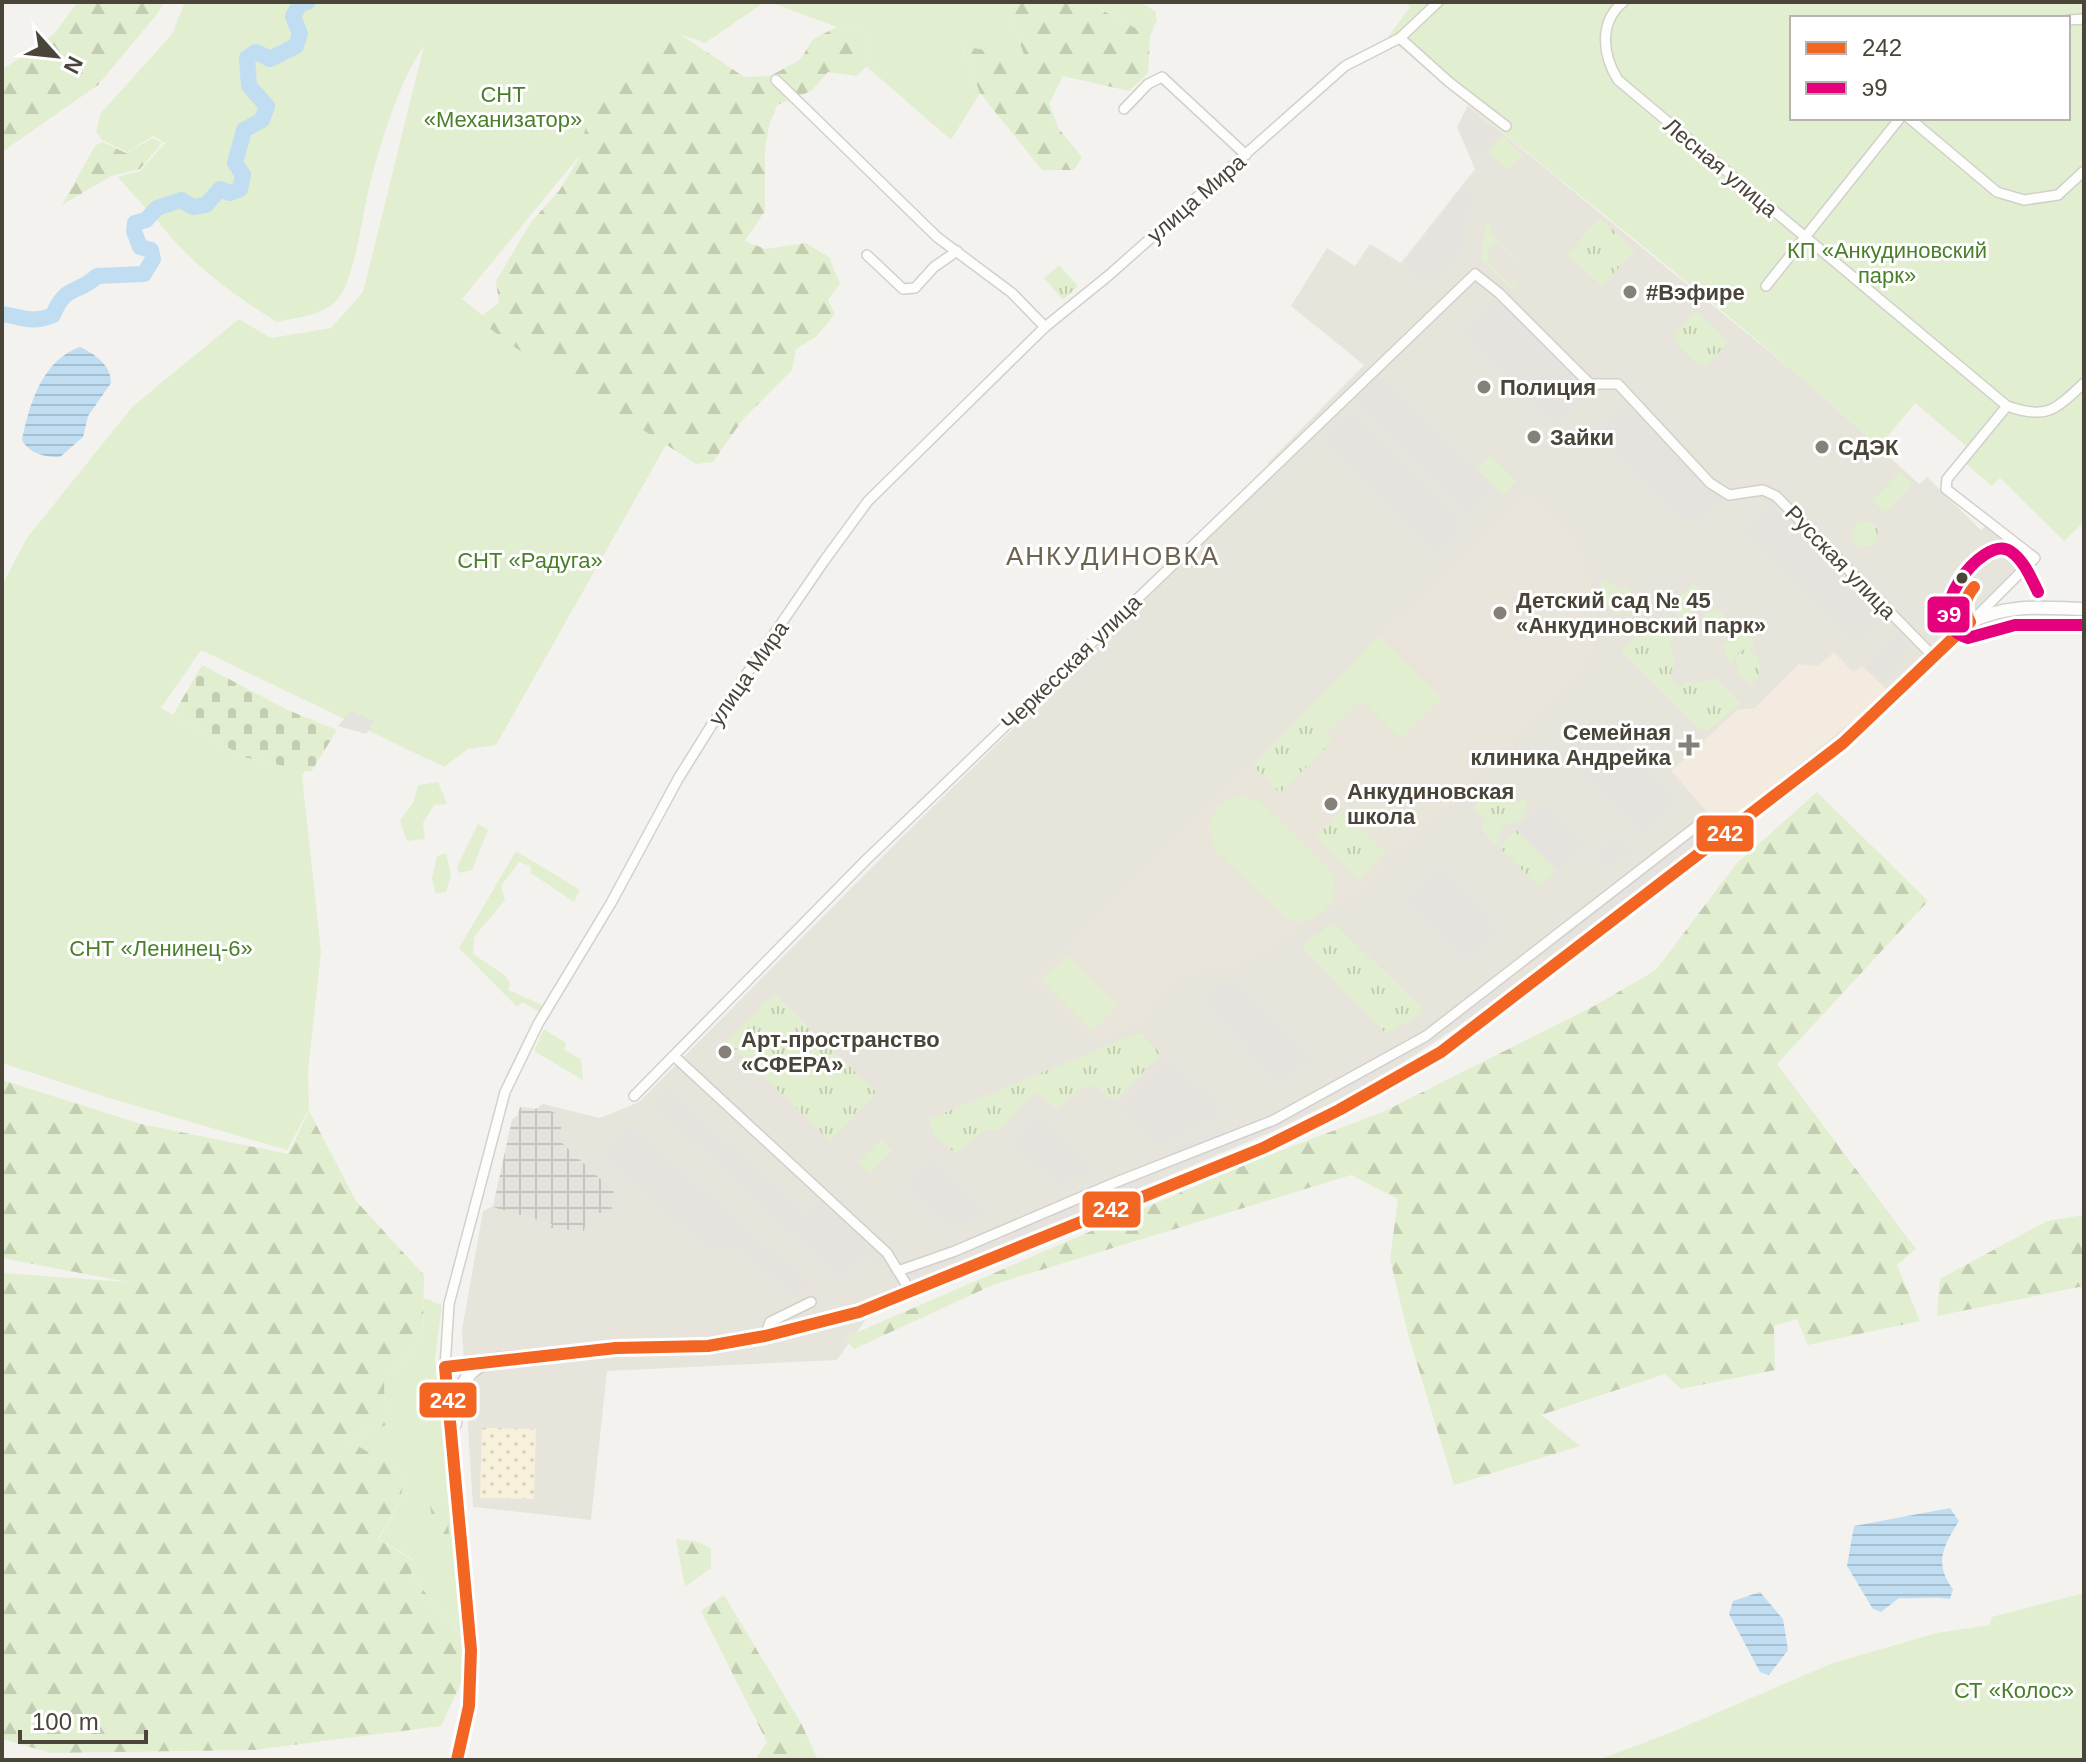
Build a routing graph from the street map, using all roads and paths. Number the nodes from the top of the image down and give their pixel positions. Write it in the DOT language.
graph roads {
  1 [pos="1438,2"];
  2 [pos="1623,2"];
  3 [pos="1400,38"];
  4 [pos="776,80"];
  5 [pos="1124,109"];
  6 [pos="1898,120"];
  7 [pos="1911,120"];
  8 [pos="1506,126"];
  9 [pos="1246,155"];
  10 [pos="2084,171"];
  11 [pos="1805,236"];
  12 [pos="957,251"];
  13 [pos="867,255"];
  14 [pos="1766,286"];
  15 [pos="1045,327"];
  16 [pos="2084,383"];
  17 [pos="1626,393"];
  18 [pos="2007,406"];
  19 [pos="2084,609"];
  20 [pos="1970,622"];
  21 [pos="1935,658"];
  22 [pos="1706,819"];
  23 [pos="675,1057"];
  24 [pos="634,1096"];
  25 [pos="898,1271"];
  26 [pos="911,1292"];
  27 [pos="811,1302"];
  28 [pos="765,1336"];
  29 [pos="499,1359"];
  30 [pos="445,1367"];
  31 [pos="452,1447"];
  32 [pos="457,1760"];
  1 -- 3 [label="street, улица Мира"];
  2 -- 11 [label="street, Лесная улица"];
  3 -- 8 [label="street"];
  3 -- 9 [label="street, улица Мира"];
  4 -- 12 [label="street"];
  5 -- 9 [label="street"];
  6 -- 11 [label="street"];
  7 -- 10 [label="street"];
  9 -- 15 [label="street, улица Мира"];
  11 -- 14 [label="street"];
  11 -- 18 [label="street, Лесная улица"];
  12 -- 13 [label="street"];
  12 -- 15 [label="street"];
  15 -- 30 [label="street, улица Мира"];
  16 -- 18 [label="street"];
  17 -- 21 [label="street, Русская улица"];
  17 -- 23 [label="street, Черкесская улица"];
  18 -- 20 [label="street"];
  19 -- 20 [label="street"];
  20 -- 21 [label="street"];
  21 -- 26 [label="street"];
  22 -- 25 [label="street"];
  23 -- 24 [label="street, Черкесская улица"];
  23 -- 25 [label="street"];
  25 -- 26 [label="street"];
  26 -- 28 [label="street"];
  27 -- 28 [label="street"];
  28 -- 29 [label="street"];
  29 -- 30 [label="street"];
  29 -- 31 [label="street"];
  30 -- 31 [label="street"];
  31 -- 32 [label="street"];
}
